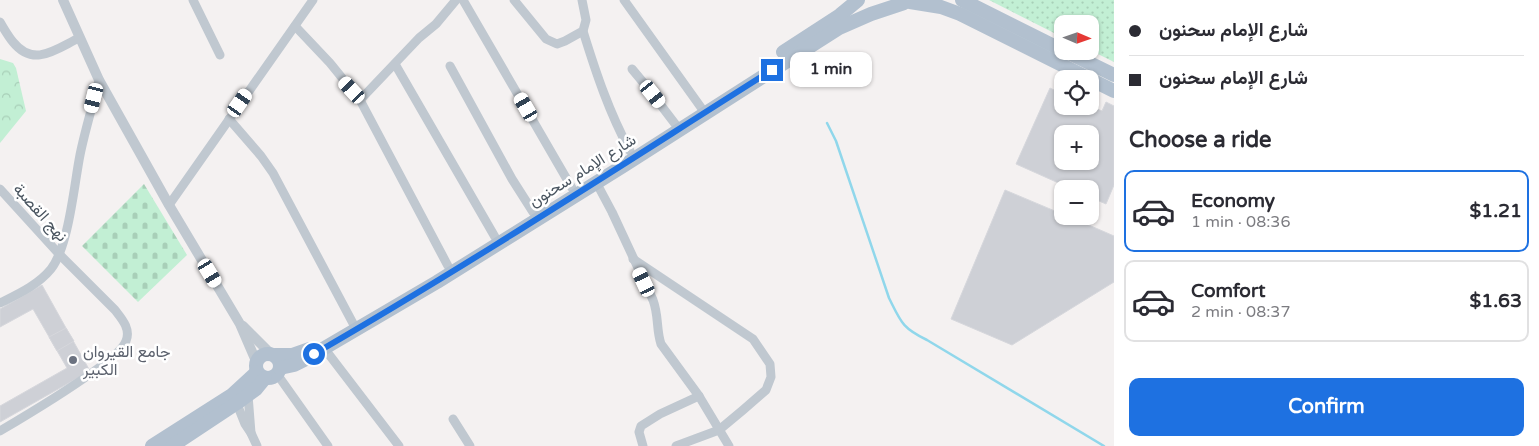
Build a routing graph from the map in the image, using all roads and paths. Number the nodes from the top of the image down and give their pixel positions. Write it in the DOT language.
graph roads {
  1 [pos="63,0"];
  2 [pos="193,0"];
  3 [pos="313,0"];
  4 [pos="456,0"];
  5 [pos="463,0"];
  6 [pos="514,0"];
  7 [pos="582,0"];
  8 [pos="624,0"];
  9 [pos="848,0"];
  10 [pos="858,0"];
  11 [pos="963,0"];
  12 [pos="904,1"];
  13 [pos="840,15"];
  14 [pos="0,22"];
  15 [pos="295,26"];
  16 [pos="583,31"];
  17 [pos="80,38"];
  18 [pos="1054,46"];
  19 [pos="220,55"];
  20 [pos="1082,60"];
  21 [pos="395,64"];
  22 [pos="450,66"];
  23 [pos="632,69"];
  24 [pos="1114,76"];
  25 [pos="99,80"];
  26 [pos="1114,91"];
  27 [pos="360,100"];
  28 [pos="702,109"];
  29 [pos="229,119"];
  30 [pos="677,126"];
  31 [pos="630,151"];
  32 [pos="596,182"];
  33 [pos="572,188"];
  34 [pos="0,189"];
  35 [pos="169,205"];
  36 [pos="533,212"];
  37 [pos="494,237"];
  38 [pos="60,255"];
  39 [pos="633,259"];
  40 [pos="448,266"];
  41 [pos="0,303"];
  42 [pos="240,324"];
  43 [pos="354,326"];
  44 [pos="324,348"];
  45 [pos="269,366"];
  46 [pos="248,395"];
  47 [pos="699,396"];
  48 [pos="234,399"];
  49 [pos="454,419"];
  50 [pos="0,430"];
  51 [pos="719,430"];
  52 [pos="251,433"];
  53 [pos="152,446"];
  54 [pos="172,446"];
  55 [pos="257,446"];
  56 [pos="328,446"];
  57 [pos="399,446"];
  58 [pos="470,446"];
  59 [pos="643,446"];
  60 [pos="676,446"];
  61 [pos="730,446"];
  1 -- 17 [label="street"];
  2 -- 19 [label="street"];
  3 -- 15 [label="street"];
  4 -- 21 [label="street"];
  5 -- 33 [label="street"];
  6 -- 16 [label="street"];
  7 -- 16 [label="street"];
  8 -- 28 [label="street"];
  9 -- 13 [label="main road"];
  10 -- 13 [label="main road, شارع الإمام سحنون"];
  11 -- 18 [label="main road"];
  12 -- 26 [label="main road"];
  12 -- 28 [label="main road, شارع الإمام سحنون"];
  13 -- 28 [label="main road, شارع الإمام سحنون"];
  14 -- 17 [label="street"];
  15 -- 27 [label="street"];
  15 -- 29 [label="street"];
  16 -- 31 [label="street"];
  17 -- 25 [label="street"];
  20 -- 24 [label="main road"];
  21 -- 27 [label="street"];
  21 -- 37 [label="street"];
  22 -- 36 [label="street"];
  23 -- 30 [label="street"];
  25 -- 35 [label="street"];
  25 -- 38 [label="street"];
  27 -- 40 [label="street"];
  28 -- 30 [label="main road, شارع الإمام سحنون"];
  29 -- 35 [label="street"];
  29 -- 43 [label="street"];
  30 -- 31 [label="main road, شارع الإمام سحنون"];
  30 -- 32 [label="main road, شارع الإمام سحنون"];
  31 -- 33 [label="main road, شارع الإمام سحنون"];
  32 -- 39 [label="street"];
  32 -- 43 [label="main road, شارع الإمام سحنون"];
  33 -- 36 [label="main road, شارع الإمام سحنون"];
  34 -- 38 [label="street, نهج القصبة"];
  35 -- 42 [label="street"];
  36 -- 37 [label="main road, شارع الإمام سحنون"];
  37 -- 40 [label="main road, شارع الإمام سحنون"];
  38 -- 41 [label="street"];
  38 -- 50 [label="street, نهج القصبة"];
  39 -- 47 [label="street"];
  39 -- 51 [label="street"];
  40 -- 43 [label="main road, شارع الإمام سحنون"];
  42 -- 45 [label="street"];
  42 -- 45 [label="street"];
  43 -- 44 [label="main road, شارع الإمام سحنون"];
  43 -- 45 [label="main road, شارع الإمام سحنون"];
  44 -- 45 [label="main road, شارع الإمام سحنون"];
  44 -- 57 [label="street"];
  45 -- 46 [label="main road, شارع الإمام سحنون"];
  45 -- 48 [label="main road, شارع الإمام سحنون"];
  45 -- 56 [label="street"];
  46 -- 48 [label="main road, شارع الإمام سحنون"];
  46 -- 52 [label="street"];
  47 -- 51 [label="street"];
  47 -- 59 [label="street"];
  48 -- 52 [label="street"];
  48 -- 53 [label="main road, شارع الإمام سحنون"];
  48 -- 54 [label="main road, شارع الإمام سحنون"];
  49 -- 58 [label="street"];
  51 -- 60 [label="street"];
  51 -- 61 [label="street"];
  52 -- 55 [label="street"];
}
